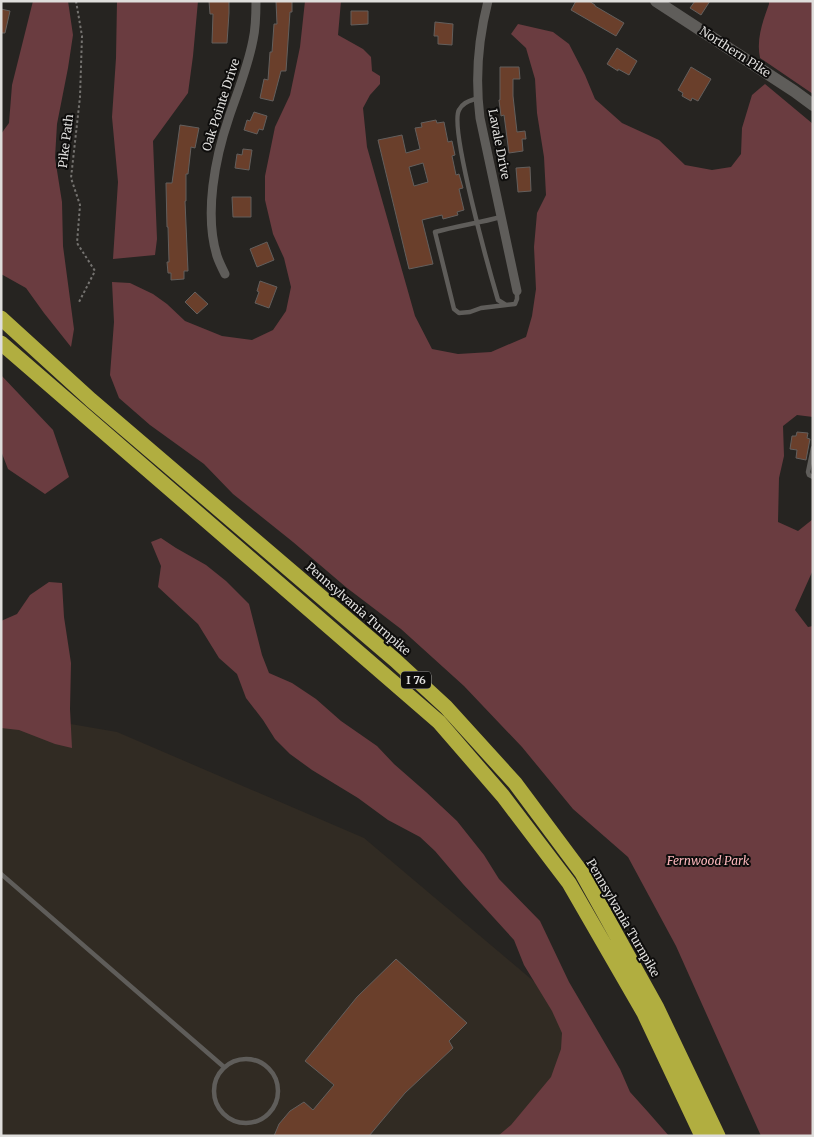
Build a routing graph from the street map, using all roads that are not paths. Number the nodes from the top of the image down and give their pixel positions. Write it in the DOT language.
graph roads {
  1 [pos="256,1"];
  2 [pos="488,1"];
  3 [pos="656,1"];
  4 [pos="478,98"];
  5 [pos="813,105"];
  6 [pos="501,217"];
  7 [pos="478,224"];
  8 [pos="225,274"];
  9 [pos="516,291"];
  10 [pos="506,305"];
  11 [pos="1,318"];
  12 [pos="1,343"];
  13 [pos="813,448"];
  14 [pos="813,477"];
  15 [pos="1,874"];
  16 [pos="224,1067"];
  17 [pos="702,1136"];
  18 [pos="718,1136"];
  1 -- 8 [label="street, Oak Pointe Drive"];
  2 -- 4 [label="street, Lavale Drive"];
  3 -- 5 [label="main road, Northern Pike"];
  4 -- 6 [label="street, Lavale Drive"];
  4 -- 7 [label="lane"];
  6 -- 7 [label="lane"];
  6 -- 9 [label="street, Lavale Drive"];
  7 -- 10 [label="lane"];
  7 -- 10 [label="lane"];
  9 -- 10 [label="lane"];
  11 -- 18 [label="highway, Pennsylvania Turnpike / I 76"];
  12 -- 17 [label="highway, I 76"];
  13 -- 14 [label="lane"];
  15 -- 16 [label="lane"];
  16 -- 16 [label="lane"];
}
